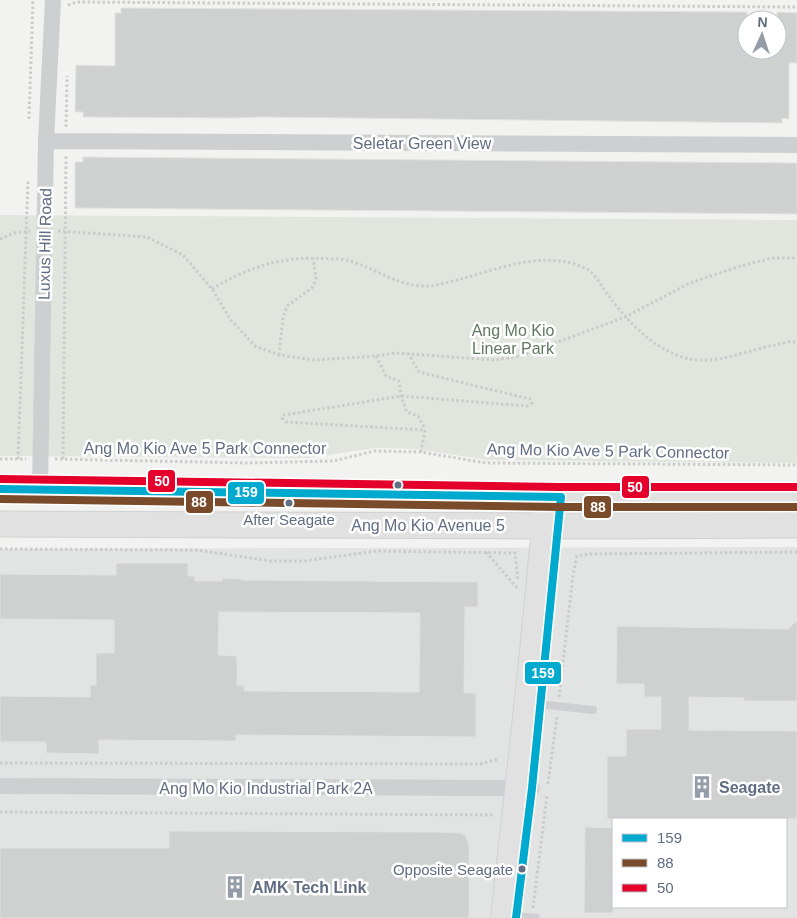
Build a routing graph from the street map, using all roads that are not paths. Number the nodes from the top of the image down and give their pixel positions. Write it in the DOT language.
graph roads {
  1 [pos="60,2"];
  2 [pos="46,141"];
  3 [pos="797,145"];
  4 [pos="0,489"];
  5 [pos="40,489"];
  6 [pos="553,497"];
  7 [pos="797,497"];
  8 [pos="0,524"];
  9 [pos="797,525"];
  10 [pos="551,526"];
  11 [pos="541,705"];
  12 [pos="593,710"];
  13 [pos="0,786"];
  14 [pos="524,788"];
  15 [pos="517,917"];
  1 -- 2 [label="street, Luxus Hill Road"];
  2 -- 3 [label="street, Seletar Green View"];
  2 -- 5 [label="street, Luxus Hill Road"];
  4 -- 5 [label="main road, Ang Mo Kio Avenue 5"];
  5 -- 6 [label="main road, Ang Mo Kio Avenue 5"];
  6 -- 7 [label="main road, Ang Mo Kio Avenue 5"];
  6 -- 10 [label="street"];
  8 -- 10 [label="main road, Ang Mo Kio Avenue 5"];
  9 -- 10 [label="main road, Ang Mo Kio Avenue 5"];
  10 -- 11 [label="street"];
  11 -- 12 [label="lane"];
  11 -- 14 [label="street"];
  13 -- 14 [label="street, Ang Mo Kio Industrial Park 2A"];
  14 -- 15 [label="street"];
}
